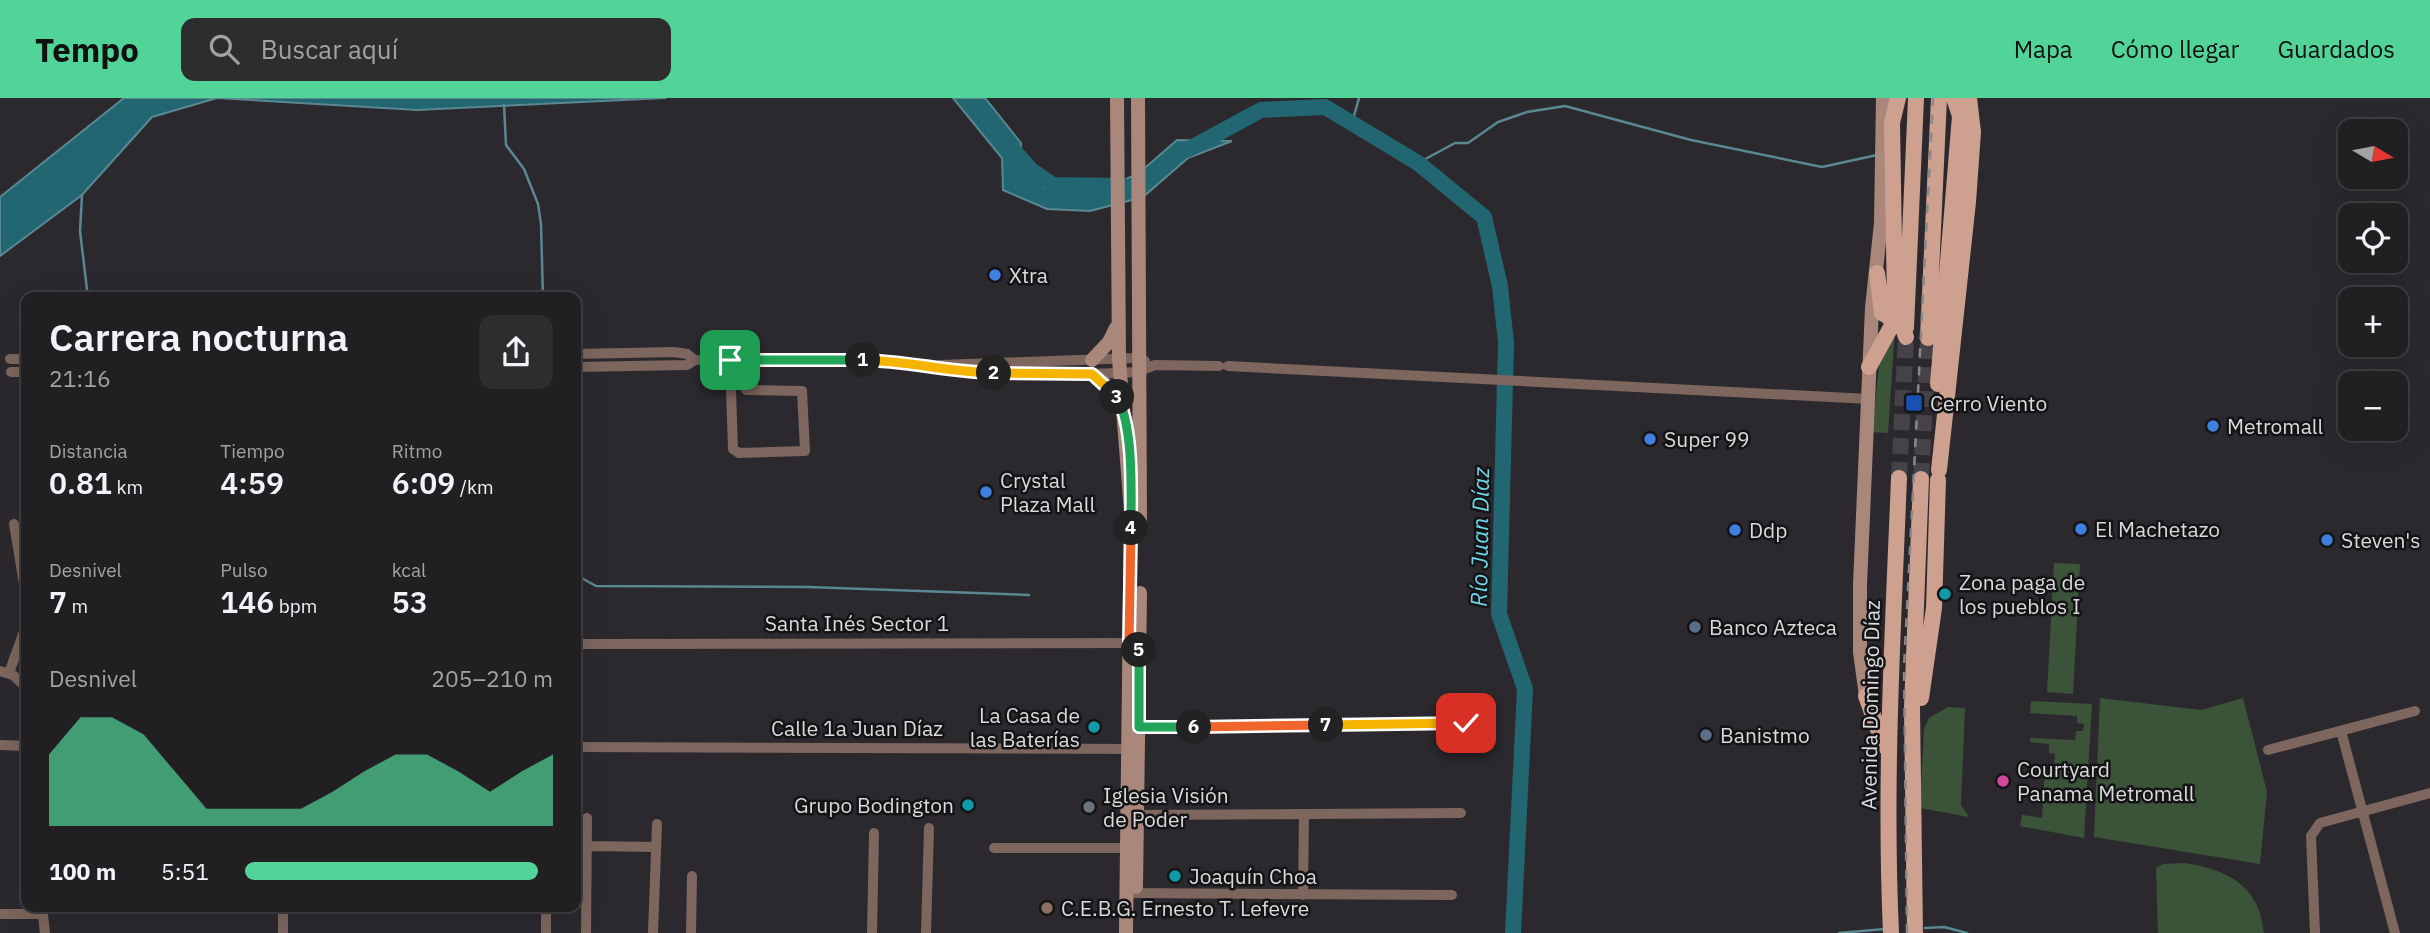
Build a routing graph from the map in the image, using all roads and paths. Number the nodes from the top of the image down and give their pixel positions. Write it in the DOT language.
graph roads {
  1 [pos="1116,98"];
  2 [pos="1138,98"];
  3 [pos="1883,98"];
  4 [pos="1898,98"];
  5 [pos="1909,98"];
  6 [pos="1916,98"];
  7 [pos="1939,98"];
  8 [pos="1954,98"];
  9 [pos="1969,98"];
  10 [pos="1916,128"];
  11 [pos="1910,246"];
  12 [pos="1877,273"];
  13 [pos="1895,304"];
  14 [pos="1118,323"];
  15 [pos="1928,338"];
  16 [pos="581,354"];
  17 [pos="10,359"];
  18 [pos="21,359"];
  19 [pos="695,360"];
  20 [pos="730,360"];
  21 [pos="1137,365"];
  22 [pos="1119,366"];
  23 [pos="581,367"];
  24 [pos="1092,367"];
  25 [pos="1869,367"];
  26 [pos="11,372"];
  27 [pos="21,372"];
  28 [pos="746,390"];
  29 [pos="1869,399"];
  30 [pos="1123,408"];
  31 [pos="1943,422"];
  32 [pos="1934,472"];
  33 [pos="1899,478"];
  34 [pos="14,524"];
  35 [pos="1918,533"];
  36 [pos="21,566"];
  37 [pos="1934,608"];
  38 [pos="21,637"];
  39 [pos="1134,643"];
  40 [pos="581,644"];
  41 [pos="5,672"];
  42 [pos="21,683"];
  43 [pos="1866,696"];
  44 [pos="2415,711"];
  45 [pos="1466,723"];
  46 [pos="1139,727"];
  47 [pos="2341,731"];
  48 [pos="0,745"];
  49 [pos="21,746"];
  50 [pos="581,747"];
  51 [pos="1133,749"];
  52 [pos="2268,750"];
  53 [pos="1914,760"];
  54 [pos="1889,767"];
  55 [pos="2430,793"];
  56 [pos="2361,812"];
  57 [pos="1461,813"];
  58 [pos="1304,814"];
  59 [pos="1132,815"];
  60 [pos="587,818"];
  61 [pos="657,824"];
  62 [pos="929,828"];
  63 [pos="874,833"];
  64 [pos="587,846"];
  65 [pos="656,847"];
  66 [pos="994,848"];
  67 [pos="1132,848"];
  68 [pos="692,876"];
  69 [pos="1131,893"];
  70 [pos="1303,895"];
  71 [pos="1452,895"];
  72 [pos="21,912"];
  73 [pos="42,912"];
  74 [pos="283,912"];
  75 [pos="546,912"];
  76 [pos="0,914"];
  77 [pos="45,933"];
  78 [pos="284,933"];
  79 [pos="546,933"];
  80 [pos="586,933"];
  81 [pos="653,933"];
  82 [pos="691,933"];
  83 [pos="872,933"];
  84 [pos="926,933"];
  85 [pos="1126,933"];
  86 [pos="1136,933"];
  87 [pos="1891,933"];
  88 [pos="1915,933"];
  89 [pos="2315,933"];
  90 [pos="2395,933"];
  1 -- 14 [label="main road"];
  2 -- 21 [label="main road"];
  3 -- 12 [label="main road"];
  4 -- 13 [label="main road"];
  5 -- 10 [label="main road"];
  6 -- 10 [label="main road"];
  7 -- 15 [label="main road"];
  8 -- 31 [label="main road"];
  9 -- 31 [label="main road"];
  10 -- 11 [label="main road"];
  11 -- 13 [label="main road"];
  11 -- 13 [label="main road"];
  12 -- 13 [label="main road"];
  12 -- 25 [label="main road"];
  13 -- 25 [label="main road"];
  14 -- 22 [label="main road"];
  14 -- 24 [label="main road"];
  16 -- 19 [label="street"];
  17 -- 18 [label="street"];
  19 -- 20 [label="street"];
  19 -- 23 [label="street"];
  20 -- 24 [label="street"];
  20 -- 28 [label="street"];
  21 -- 22 [label="street"];
  21 -- 29 [label="street"];
  21 -- 39 [label="main road"];
  22 -- 24 [label="street"];
  22 -- 30 [label="main road"];
  24 -- 30 [label="main road"];
  25 -- 29 [label="main road"];
  26 -- 27 [label="street"];
  29 -- 43 [label="main road"];
  30 -- 39 [label="main road"];
  31 -- 32 [label="main road"];
  32 -- 35 [label="main road"];
  32 -- 37 [label="main road"];
  33 -- 54 [label="main road, Avenida Domingo Díaz"];
  34 -- 36 [label="street"];
  35 -- 37 [label="main road"];
  35 -- 53 [label="main road, Avenida Domingo Díaz"];
  37 -- 53 [label="main road"];
  38 -- 41 [label="street"];
  39 -- 40 [label="street, Santa Inés Sector 1"];
  39 -- 46 [label="main road"];
  39 -- 51 [label="main road"];
  41 -- 42 [label="street"];
  43 -- 54 [label="main road"];
  44 -- 47 [label="street"];
  45 -- 46 [label="street"];
  46 -- 51 [label="main road"];
  47 -- 52 [label="street"];
  47 -- 56 [label="street"];
  48 -- 49 [label="street"];
  50 -- 51 [label="street, Calle 1a Juan Díaz"];
  51 -- 59 [label="main road"];
  53 -- 88 [label="main road, Avenida Domingo Díaz"];
  54 -- 87 [label="main road, Avenida Domingo Díaz"];
  55 -- 56 [label="street"];
  56 -- 89 [label="street"];
  56 -- 90 [label="street"];
  57 -- 58 [label="street"];
  58 -- 59 [label="street"];
  58 -- 70 [label="street"];
  59 -- 67 [label="main road"];
  60 -- 64 [label="street"];
  61 -- 65 [label="street"];
  62 -- 84 [label="street"];
  63 -- 83 [label="street"];
  64 -- 65 [label="street"];
  64 -- 80 [label="street"];
  65 -- 81 [label="street"];
  66 -- 67 [label="street"];
  67 -- 69 [label="main road"];
  68 -- 82 [label="street"];
  69 -- 70 [label="street"];
  69 -- 85 [label="main road"];
  69 -- 86 [label="main road"];
  70 -- 71 [label="street"];
  72 -- 76 [label="street"];
  73 -- 77 [label="street"];
  74 -- 78 [label="street"];
  75 -- 79 [label="street"];
}
